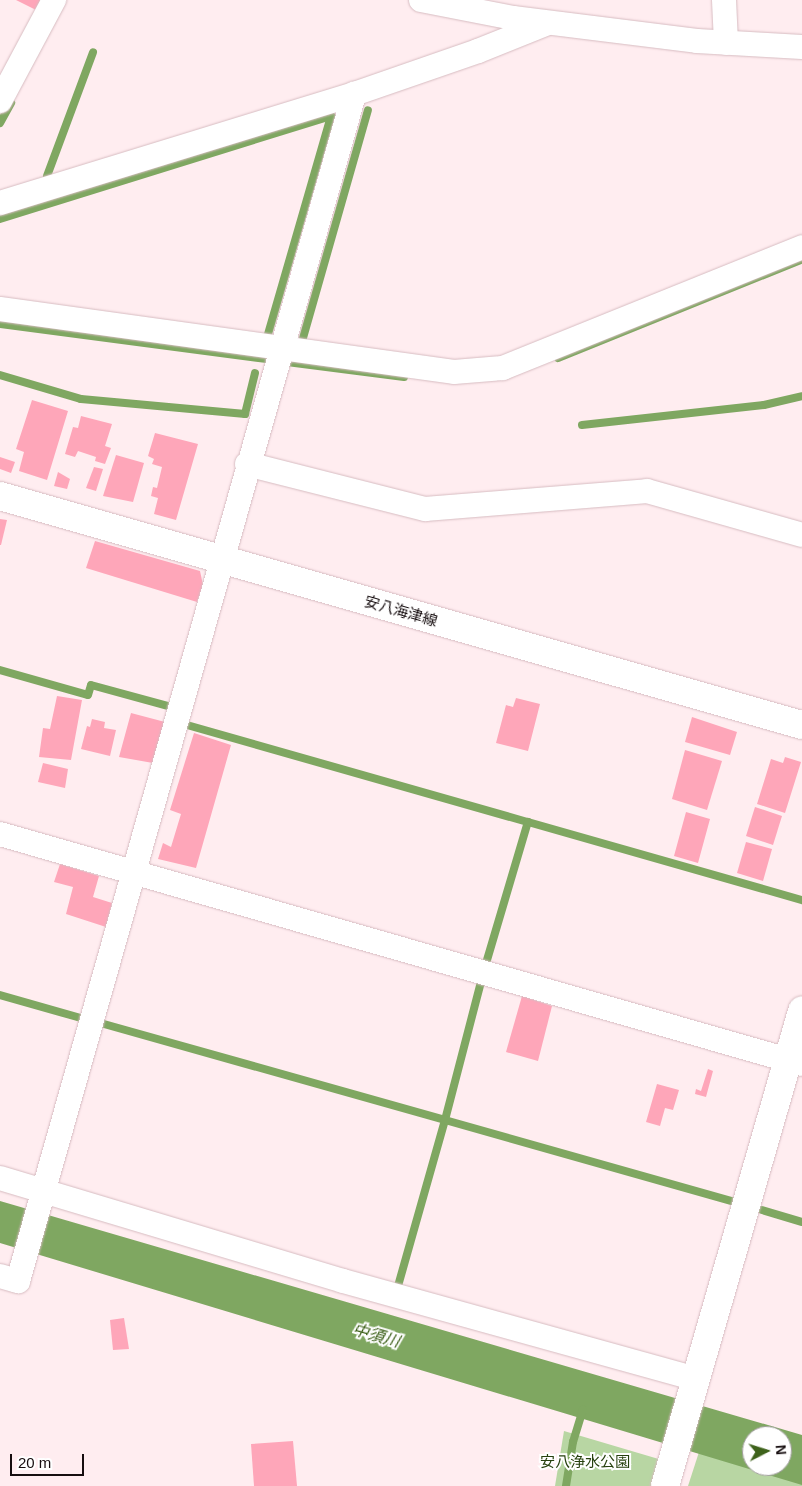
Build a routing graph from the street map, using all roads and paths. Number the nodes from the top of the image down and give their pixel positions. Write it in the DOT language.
graph roads {
  1 [pos="54,0"];
  2 [pos="421,0"];
  3 [pos="724,0"];
  4 [pos="548,23"];
  5 [pos="726,43"];
  6 [pos="802,46"];
  7 [pos="354,94"];
  8 [pos="0,102"];
  9 [pos="0,203"];
  10 [pos="802,247"];
  11 [pos="0,309"];
  12 [pos="280,348"];
  13 [pos="247,464"];
  14 [pos="0,496"];
  15 [pos="802,535"];
  16 [pos="223,560"];
  17 [pos="802,725"];
  18 [pos="0,834"];
  19 [pos="133,872"];
  20 [pos="802,1010"];
  21 [pos="795,1062"];
  22 [pos="0,1178"];
  23 [pos="41,1198"];
  24 [pos="0,1276"];
  25 [pos="695,1383"];
  26 [pos="668,1476"];
  1 -- 8 [label="street"];
  2 -- 4 [label="street"];
  3 -- 5 [label="street"];
  4 -- 5 [label="street"];
  4 -- 7 [label="street"];
  5 -- 6 [label="street"];
  7 -- 9 [label="street"];
  7 -- 12 [label="street"];
  10 -- 12 [label="street"];
  11 -- 12 [label="street"];
  12 -- 13 [label="street"];
  13 -- 15 [label="street"];
  13 -- 16 [label="street"];
  14 -- 16 [label="main road, 安八海津線"];
  16 -- 17 [label="main road, 安八海津線"];
  16 -- 19 [label="street"];
  18 -- 19 [label="street"];
  19 -- 21 [label="street"];
  19 -- 23 [label="street"];
  20 -- 21 [label="main road"];
  21 -- 25 [label="main road"];
  22 -- 23 [label="street"];
  23 -- 24 [label="street"];
  23 -- 25 [label="street"];
  25 -- 26 [label="main road"];
}
